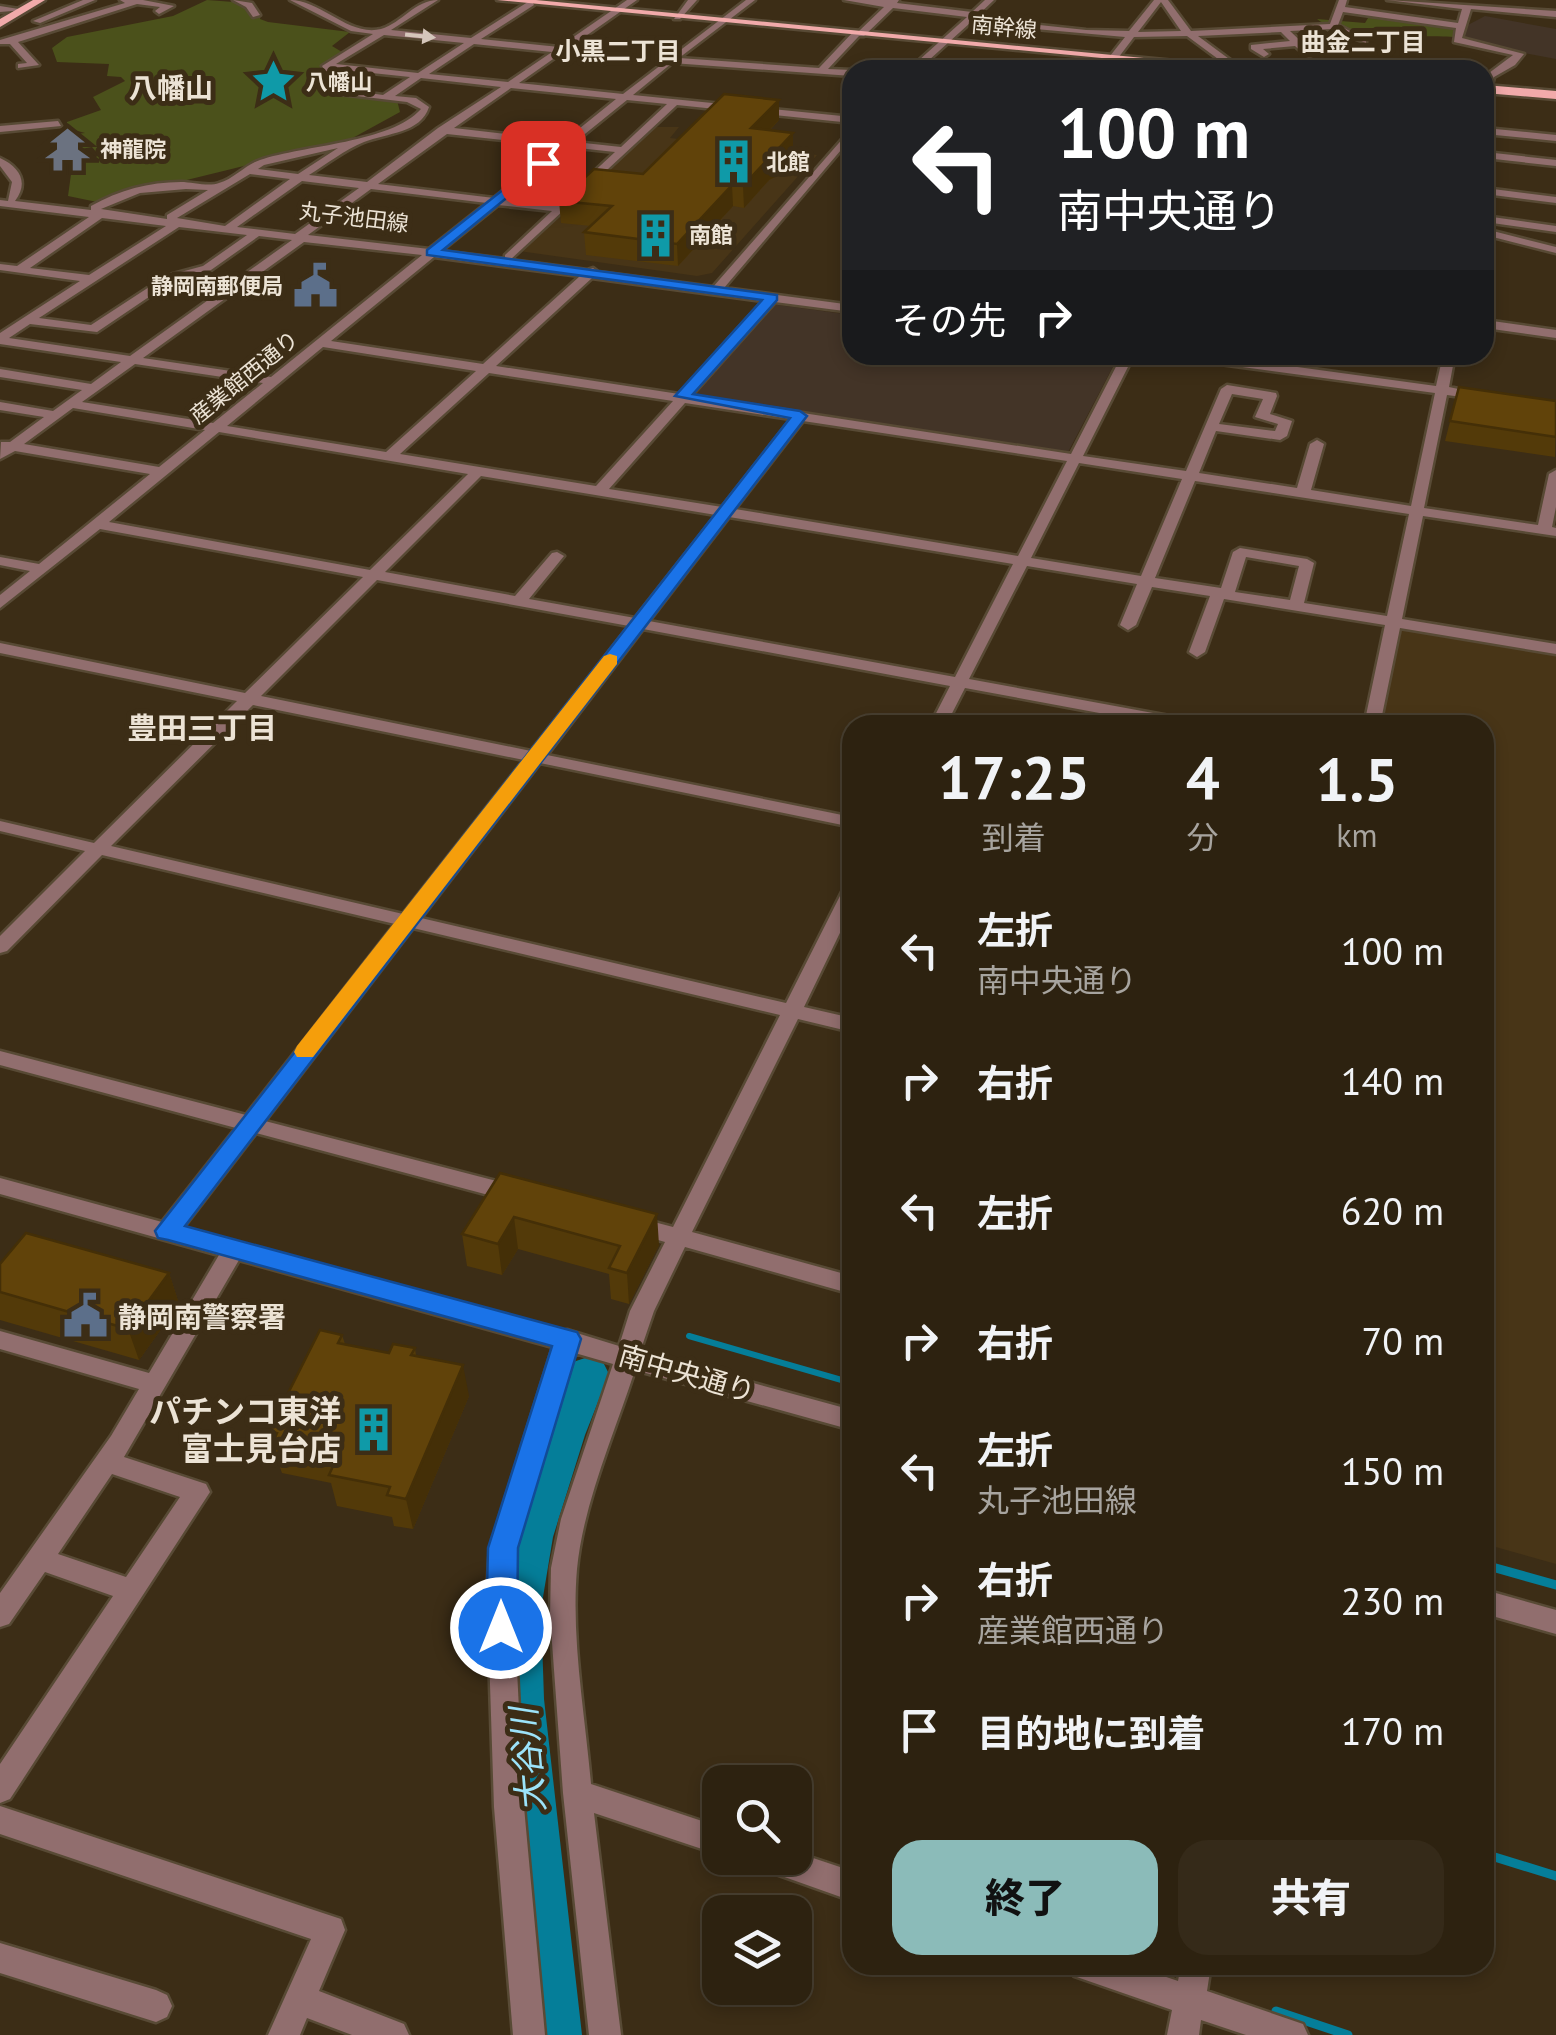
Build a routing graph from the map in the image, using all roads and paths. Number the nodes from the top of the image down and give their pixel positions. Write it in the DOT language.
graph roads {
  1 [pos="36,0"];
  2 [pos="91,0"];
  3 [pos="122,0"];
  4 [pos="237,0"];
  5 [pos="294,0"];
  6 [pos="434,0"];
  7 [pos="502,0"];
  8 [pos="633,0"];
  9 [pos="693,0"];
  10 [pos="751,0"];
  11 [pos="848,0"];
  12 [pos="990,0"];
  13 [pos="1161,0"];
  14 [pos="1392,0"];
  15 [pos="1504,0"];
  16 [pos="136,2"];
  17 [pos="537,2"];
  18 [pos="893,2"];
  19 [pos="1342,4"];
  20 [pos="160,5"];
  21 [pos="1467,7"];
  22 [pos="1496,9"];
  23 [pos="616,11"];
  24 [pos="256,14"];
  25 [pos="1556,14"];
  26 [pos="3,17"];
  27 [pos="677,18"];
  28 [pos="971,18"];
  29 [pos="37,21"];
  30 [pos="719,21"];
  31 [pos="62,25"];
  32 [pos="1333,26"];
  33 [pos="1461,26"];
  34 [pos="88,29"];
  35 [pos="1283,29"];
  36 [pos="383,32"];
  37 [pos="859,34"];
  38 [pos="1132,34"];
  39 [pos="1191,36"];
  40 [pos="12,41"];
  41 [pos="472,41"];
  42 [pos="1363,41"];
  43 [pos="0,42"];
  44 [pos="945,42"];
  45 [pos="1296,44"];
  46 [pos="562,50"];
  47 [pos="1308,53"];
  48 [pos="1264,54"];
  49 [pos="1115,57"];
  50 [pos="670,60"];
  51 [pos="924,60"];
  52 [pos="1112,60"];
  53 [pos="1145,60"];
  54 [pos="1224,60"];
  55 [pos="21,61"];
  56 [pos="327,66"];
  57 [pos="823,70"];
  58 [pos="842,72"];
  59 [pos="1494,74"];
  60 [pos="420,76"];
  61 [pos="510,86"];
  62 [pos="1494,92"];
  63 [pos="1556,95"];
  64 [pos="385,98"];
  65 [pos="624,98"];
  66 [pos="674,103"];
  67 [pos="609,109"];
  68 [pos="623,114"];
  69 [pos="842,119"];
  70 [pos="636,120"];
  71 [pos="58,124"];
  72 [pos="650,125"];
  73 [pos="409,126"];
  74 [pos="0,129"];
  75 [pos="446,130"];
  76 [pos="1494,132"];
  77 [pos="1556,138"];
  78 [pos="356,142"];
  79 [pos="842,143"];
  80 [pos="566,144"];
  81 [pos="623,150"];
  82 [pos="1494,156"];
  83 [pos="0,162"];
  84 [pos="1556,163"];
  85 [pos="246,170"];
  86 [pos="304,177"];
  87 [pos="372,185"];
  88 [pos="216,188"];
  89 [pos="1494,192"];
  90 [pos="496,200"];
  91 [pos="1556,200"];
  92 [pos="5,201"];
  93 [pos="560,208"];
  94 [pos="97,211"];
  95 [pos="3,217"];
  96 [pos="174,220"];
  97 [pos="1494,220"];
  98 [pos="231,227"];
  99 [pos="1556,229"];
  100 [pos="257,233"];
  101 [pos="304,234"];
  102 [pos="1494,234"];
  103 [pos="435,250"];
  104 [pos="1556,250"];
  105 [pos="509,257"];
  106 [pos="0,267"];
  107 [pos="19,270"];
  108 [pos="592,272"];
  109 [pos="609,272"];
  110 [pos="91,279"];
  111 [pos="702,288"];
  112 [pos="717,290"];
  113 [pos="772,298"];
  114 [pos="842,307"];
  115 [pos="28,320"];
  116 [pos="1494,325"];
  117 [pos="1556,334"];
  118 [pos="2,336"];
  119 [pos="1494,338"];
  120 [pos="320,343"];
  121 [pos="1556,346"];
  122 [pos="134,360"];
  123 [pos="1123,365"];
  124 [pos="1257,365"];
  125 [pos="1447,365"];
  126 [pos="487,367"];
  127 [pos="0,373"];
  128 [pos="273,382"];
  129 [pos="94,388"];
  130 [pos="1442,390"];
  131 [pos="683,396"];
  132 [pos="1499,398"];
  133 [pos="72,404"];
  134 [pos="0,406"];
  135 [pos="56,415"];
  136 [pos="800,416"];
  137 [pos="218,427"];
  138 [pos="1212,427"];
  139 [pos="1317,444"];
  140 [pos="4,449"];
  141 [pos="391,455"];
  142 [pos="1074,458"];
  143 [pos="480,470"];
  144 [pos="162,472"];
  145 [pos="1556,474"];
  146 [pos="1190,475"];
  147 [pos="600,490"];
  148 [pos="1303,492"];
  149 [pos="1418,510"];
  150 [pos="726,512"];
  151 [pos="98,524"];
  152 [pos="1550,531"];
  153 [pos="557,556"];
  154 [pos="1024,560"];
  155 [pos="0,561"];
  156 [pos="42,569"];
  157 [pos="375,574"];
  158 [pos="1146,580"];
  159 [pos="1223,593"];
  160 [pos="518,601"];
  161 [pos="0,604"];
  162 [pos="1296,605"];
  163 [pos="1395,622"];
  164 [pos="639,624"];
  165 [pos="1128,624"];
  166 [pos="0,648"];
  167 [pos="1556,649"];
  168 [pos="1196,652"];
  169 [pos="960,683"];
  170 [pos="251,698"];
  171 [pos="943,715"];
  172 [pos="1136,715"];
  173 [pos="1374,715"];
  174 [pos="533,756"];
  175 [pos="842,820"];
  176 [pos="0,826"];
  177 [pos="98,849"];
  178 [pos="842,909"];
  179 [pos="406,920"];
  180 [pos="0,947"];
  181 [pos="790,1010"];
  182 [pos="842,1023"];
  183 [pos="0,1058"];
  184 [pos="249,1125"];
  185 [pos="0,1186"];
  186 [pos="529,1198"];
  187 [pos="622,1222"];
  188 [pos="168,1231"];
  189 [pos="678,1236"];
  190 [pos="234,1249"];
  191 [pos="842,1282"];
  192 [pos="567,1339"];
  193 [pos="0,1340"];
  194 [pos="626,1355"];
  195 [pos="154,1384"];
  196 [pos="842,1417"];
  197 [pos="107,1462"];
  198 [pos="40,1559"];
  199 [pos="132,1591"];
  200 [pos="1494,1605"];
  201 [pos="2,1607"];
  202 [pos="1556,1622"];
  203 [pos="0,1789"];
  204 [pos="578,1793"];
  205 [pos="0,1820"];
  206 [pos="702,1835"];
  207 [pos="812,1873"];
  208 [pos="842,1883"];
  209 [pos="0,1958"];
  210 [pos="1116,1975"];
  211 [pos="1194,1975"];
  212 [pos="299,2000"];
  213 [pos="1190,2000"];
  214 [pos="156,2006"];
  215 [pos="284,2035"];
  216 [pos="393,2035"];
  217 [pos="529,2035"];
  218 [pos="604,2035"];
  219 [pos="1183,2035"];
  220 [pos="1292,2035"];
  1 -- 26 [label="main road"];
  2 -- 29 [label="street"];
  3 -- 16 [label="street"];
  4 -- 24 [label="street"];
  5 -- 36 [label="street"];
  6 -- 36 [label="street"];
  7 -- 17 [label="main road, 南幹線"];
  8 -- 23 [label="street"];
  9 -- 27 [label="street"];
  10 -- 30 [label="street, 産業館西通り"];
  11 -- 18 [label="street"];
  12 -- 28 [label="street"];
  13 -- 38 [label="street"];
  13 -- 39 [label="street"];
  14 -- 21 [label="street"];
  15 -- 22 [label="street"];
  16 -- 20 [label="street"];
  16 -- 31 [label="street"];
  17 -- 23 [label="main road, 南幹線"];
  17 -- 41 [label="street"];
  18 -- 28 [label="street"];
  18 -- 37 [label="street"];
  19 -- 32 [label="street"];
  19 -- 33 [label="street"];
  21 -- 22 [label="street"];
  21 -- 33 [label="street"];
  22 -- 25 [label="street"];
  23 -- 27 [label="main road, 南幹線"];
  23 -- 46 [label="street"];
  26 -- 29 [label="street"];
  27 -- 30 [label="main road, 南幹線"];
  28 -- 38 [label="street"];
  28 -- 44 [label="street"];
  29 -- 31 [label="street"];
  30 -- 37 [label="main road, 南幹線"];
  30 -- 50 [label="street, 産業館西通り"];
  31 -- 34 [label="street"];
  31 -- 40 [label="street"];
  32 -- 35 [label="street"];
  32 -- 42 [label="street"];
  33 -- 59 [label="street"];
  35 -- 39 [label="street"];
  35 -- 45 [label="street"];
  36 -- 41 [label="street, one-way"];
  36 -- 56 [label="street"];
  37 -- 44 [label="main road, 南幹線"];
  37 -- 57 [label="street"];
  38 -- 39 [label="street"];
  38 -- 49 [label="street"];
  39 -- 54 [label="street"];
  40 -- 43 [label="street"];
  40 -- 55 [label="street"];
  41 -- 46 [label="street"];
  41 -- 60 [label="street"];
  44 -- 49 [label="main road, 南幹線"];
  44 -- 51 [label="street"];
  45 -- 47 [label="street"];
  45 -- 48 [label="street"];
  46 -- 61 [label="street"];
  49 -- 52 [label="street"];
  49 -- 53 [label="main road, 南幹線"];
  50 -- 57 [label="street"];
  50 -- 65 [label="street, 産業館西通り"];
  56 -- 60 [label="street"];
  56 -- 64 [label="street"];
  57 -- 58 [label="street"];
  60 -- 61 [label="street"];
  60 -- 64 [label="street"];
  61 -- 65 [label="street"];
  61 -- 75 [label="street"];
  62 -- 63 [label="main road"];
  64 -- 73 [label="street"];
  65 -- 66 [label="street"];
  65 -- 67 [label="street, 産業館西通り"];
  66 -- 69 [label="street"];
  66 -- 72 [label="street"];
  67 -- 68 [label="street"];
  67 -- 80 [label="street, 産業館西通り"];
  70 -- 72 [label="street"];
  71 -- 74 [label="street"];
  72 -- 81 [label="street"];
  73 -- 75 [label="street"];
  73 -- 78 [label="street"];
  75 -- 80 [label="street"];
  75 -- 87 [label="street"];
  76 -- 77 [label="street"];
  78 -- 85 [label="street"];
  78 -- 86 [label="street"];
  79 -- 112 [label="street"];
  80 -- 81 [label="street"];
  80 -- 90 [label="street, 産業館西通り"];
  81 -- 93 [label="street"];
  82 -- 84 [label="street"];
  83 -- 92 [label="street"];
  85 -- 86 [label="street"];
  85 -- 88 [label="street"];
  86 -- 87 [label="street"];
  86 -- 98 [label="street"];
  87 -- 90 [label="street"];
  87 -- 101 [label="street"];
  88 -- 94 [label="street"];
  88 -- 96 [label="street"];
  89 -- 91 [label="street"];
  90 -- 93 [label="street"];
  90 -- 103 [label="street, 産業館西通り"];
  92 -- 94 [label="street, 丸子池田線"];
  92 -- 95 [label="street"];
  93 -- 105 [label="street"];
  94 -- 96 [label="street, 丸子池田線"];
  94 -- 107 [label="street"];
  96 -- 98 [label="street, 丸子池田線"];
  96 -- 110 [label="street"];
  97 -- 99 [label="street"];
  98 -- 100 [label="street, 丸子池田線"];
  98 -- 101 [label="street, 丸子池田線"];
  100 -- 101 [label="street, 丸子池田線"];
  100 -- 115 [label="street"];
  101 -- 103 [label="street, 丸子池田線"];
  101 -- 122 [label="street"];
  102 -- 104 [label="street"];
  103 -- 105 [label="street, 丸子池田線"];
  103 -- 108 [label="street, 丸子池田線"];
  103 -- 120 [label="street, 産業館西通り"];
  105 -- 108 [label="street, 丸子池田線"];
  105 -- 109 [label="street"];
  106 -- 107 [label="street"];
  107 -- 110 [label="street"];
  108 -- 109 [label="street, 丸子池田線"];
  108 -- 111 [label="street, 丸子池田線"];
  108 -- 126 [label="street"];
  109 -- 111 [label="street, 丸子池田線"];
  110 -- 115 [label="street"];
  111 -- 112 [label="street, 丸子池田線"];
  112 -- 113 [label="street, 丸子池田線"];
  113 -- 114 [label="street, 丸子池田線"];
  113 -- 131 [label="street"];
  115 -- 118 [label="street"];
  116 -- 117 [label="street"];
  118 -- 122 [label="street"];
  119 -- 121 [label="street"];
  120 -- 126 [label="street"];
  120 -- 128 [label="street, 産業館西通り"];
  122 -- 128 [label="street"];
  122 -- 129 [label="street"];
  123 -- 142 [label="street"];
  124 -- 130 [label="street"];
  125 -- 130 [label="street"];
  126 -- 131 [label="street"];
  126 -- 141 [label="street"];
  127 -- 129 [label="street"];
  128 -- 137 [label="street, 産業館西通り"];
  129 -- 133 [label="street"];
  130 -- 132 [label="street"];
  130 -- 149 [label="street"];
  131 -- 136 [label="street"];
  131 -- 147 [label="street"];
  133 -- 135 [label="street"];
  133 -- 137 [label="street"];
  134 -- 135 [label="street"];
  135 -- 140 [label="street"];
  136 -- 142 [label="street"];
  136 -- 150 [label="street"];
  137 -- 141 [label="street"];
  137 -- 144 [label="street, 産業館西通り"];
  138 -- 138 [label="street"];
  138 -- 146 [label="street"];
  139 -- 148 [label="street"];
  140 -- 144 [label="street"];
  141 -- 143 [label="street"];
  142 -- 146 [label="street"];
  142 -- 154 [label="street"];
  143 -- 147 [label="street"];
  143 -- 157 [label="street"];
  144 -- 151 [label="street, 産業館西通り"];
  145 -- 152 [label="street"];
  146 -- 148 [label="street"];
  146 -- 158 [label="street"];
  147 -- 150 [label="street"];
  148 -- 149 [label="street"];
  149 -- 152 [label="street"];
  149 -- 163 [label="street"];
  150 -- 154 [label="street"];
  150 -- 164 [label="street"];
  151 -- 156 [label="street, 産業館西通り"];
  151 -- 157 [label="street"];
  153 -- 160 [label="street"];
  154 -- 158 [label="street"];
  154 -- 169 [label="street"];
  155 -- 156 [label="street"];
  156 -- 161 [label="street, 産業館西通り"];
  157 -- 160 [label="street"];
  157 -- 170 [label="street"];
  158 -- 159 [label="street"];
  158 -- 165 [label="street"];
  159 -- 162 [label="street"];
  159 -- 162 [label="street"];
  159 -- 168 [label="street"];
  160 -- 164 [label="street"];
  162 -- 163 [label="street"];
  163 -- 167 [label="street"];
  163 -- 173 [label="street"];
  164 -- 169 [label="street"];
  164 -- 174 [label="street"];
  166 -- 170 [label="street"];
  169 -- 171 [label="street"];
  169 -- 172 [label="street"];
  170 -- 174 [label="street"];
  170 -- 177 [label="street"];
  174 -- 175 [label="street"];
  174 -- 179 [label="street"];
  176 -- 177 [label="street"];
  177 -- 179 [label="street"];
  177 -- 180 [label="street"];
  178 -- 181 [label="street"];
  179 -- 181 [label="street"];
  179 -- 184 [label="street"];
  181 -- 182 [label="street"];
  181 -- 189 [label="street"];
  183 -- 184 [label="street"];
  184 -- 186 [label="street"];
  184 -- 188 [label="street"];
  185 -- 188 [label="street, 南中央通り"];
  187 -- 189 [label="street"];
  188 -- 190 [label="street, 南中央通り"];
  189 -- 191 [label="street"];
  189 -- 194 [label="street"];
  190 -- 192 [label="street, 南中央通り"];
  190 -- 195 [label="street"];
  192 -- 194 [label="street, 南中央通り"];
  192 -- 217 [label="street"];
  193 -- 195 [label="street"];
  194 -- 196 [label="street, 南中央通り"];
  194 -- 204 [label="street"];
  195 -- 197 [label="street"];
  197 -- 198 [label="street"];
  197 -- 199 [label="street"];
  198 -- 199 [label="street"];
  198 -- 201 [label="street"];
  199 -- 203 [label="street"];
  200 -- 202 [label="street"];
  204 -- 206 [label="street"];
  204 -- 218 [label="street"];
  205 -- 212 [label="street"];
  207 -- 208 [label="street"];
  209 -- 214 [label="street"];
  210 -- 213 [label="street"];
  211 -- 213 [label="street"];
  212 -- 215 [label="street"];
  212 -- 216 [label="street"];
  213 -- 219 [label="street"];
  213 -- 220 [label="street"];
}
